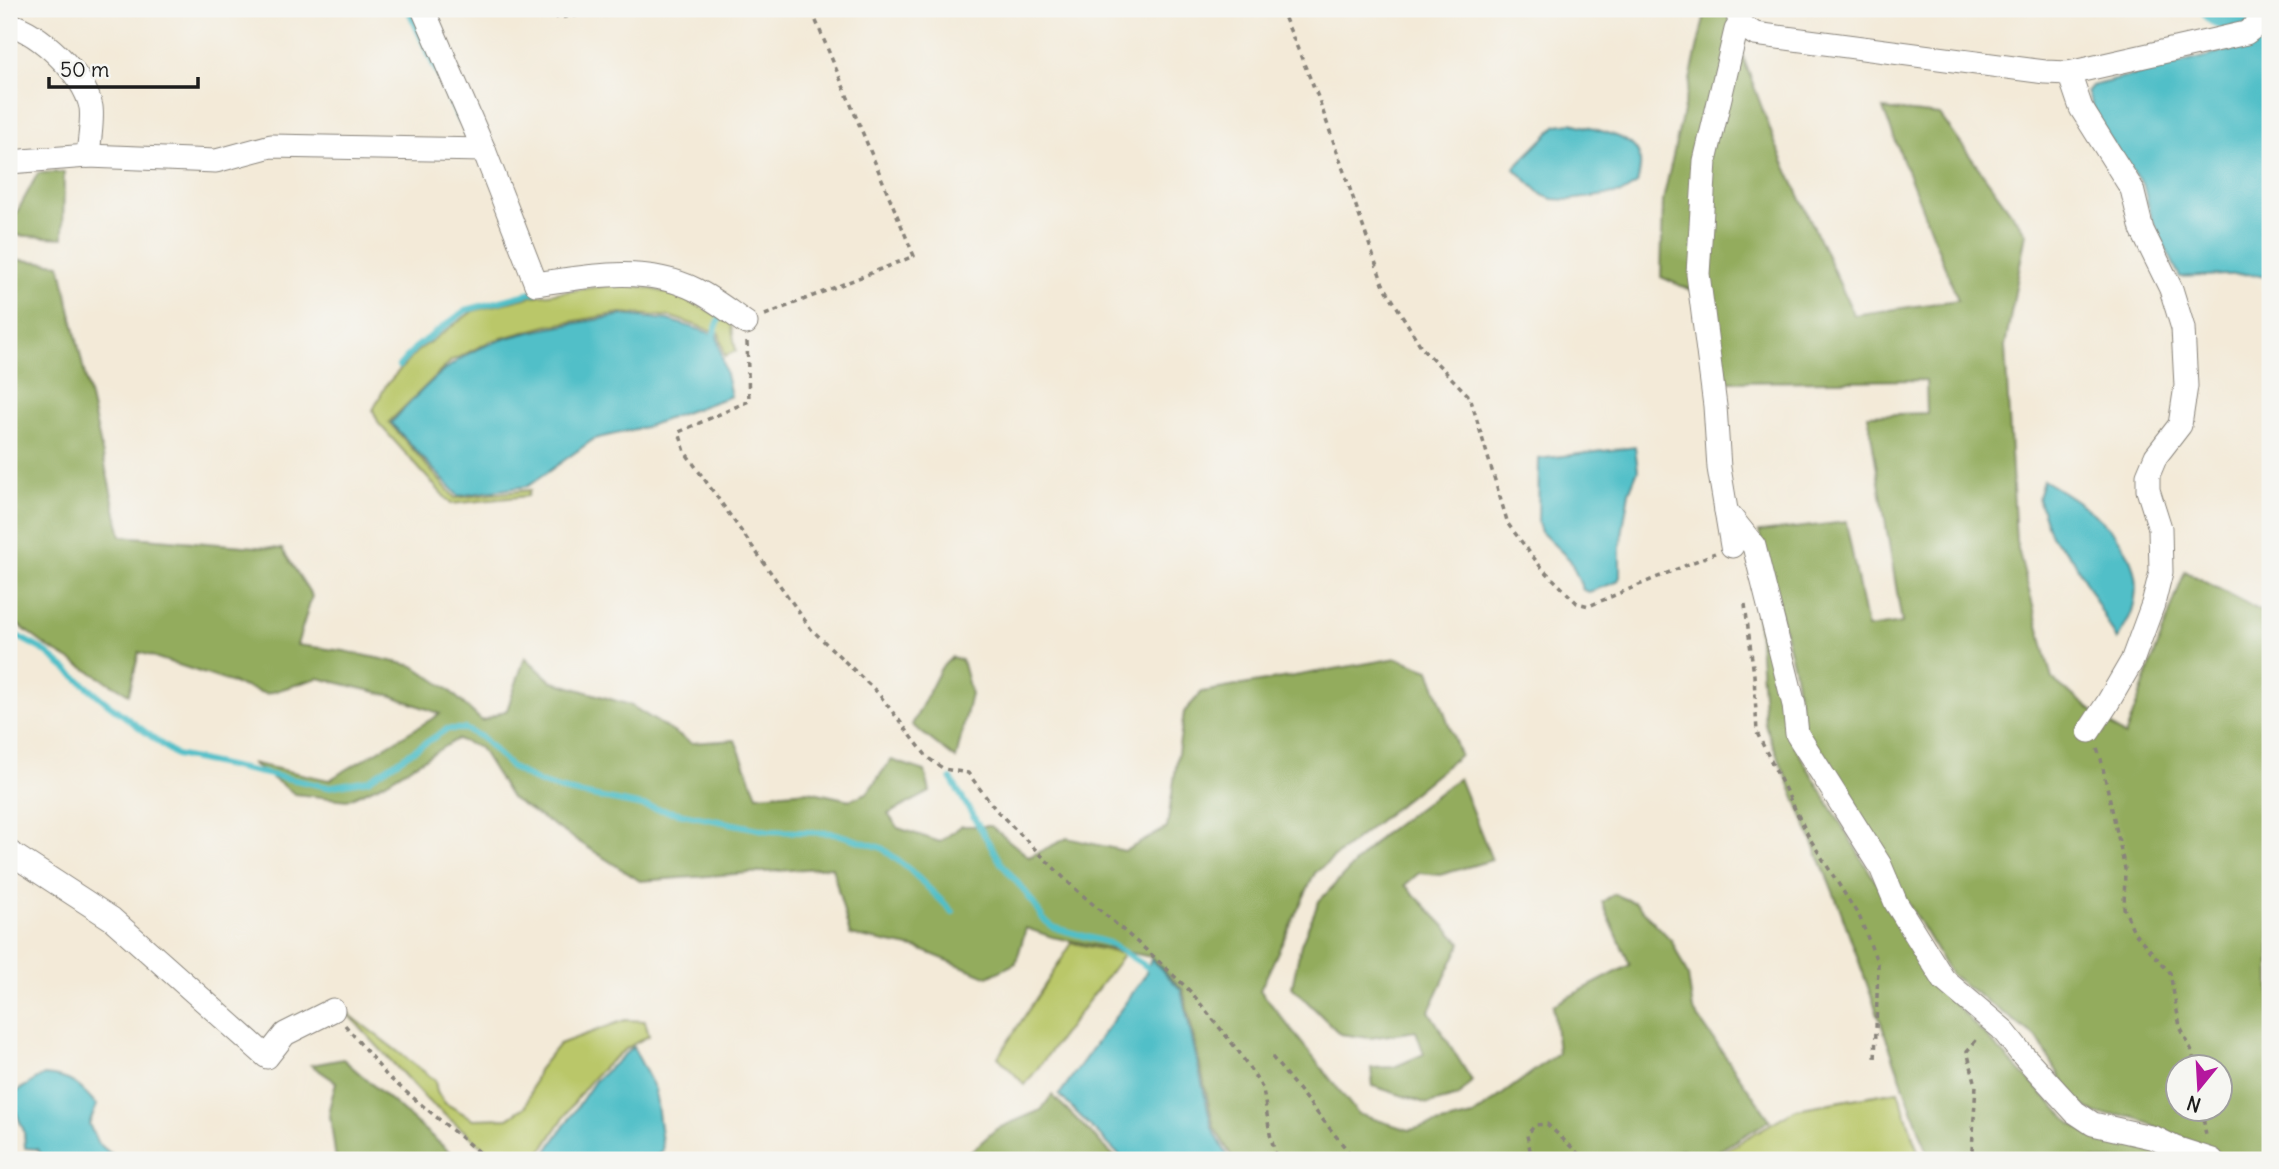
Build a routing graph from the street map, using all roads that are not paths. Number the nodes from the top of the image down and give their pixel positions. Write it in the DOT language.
graph roads {
  1 [pos="423,9"];
  2 [pos="1739,16"];
  3 [pos="2253,23"];
  4 [pos="9,24"];
  5 [pos="2069,73"];
  6 [pos="484,150"];
  7 [pos="88,156"];
  8 [pos="9,162"];
  9 [pos="746,323"];
  10 [pos="1726,511"];
  11 [pos="1732,546"];
  12 [pos="2089,731"];
  13 [pos="9,852"];
  14 [pos="333,1010"];
  15 [pos="2212,1160"];
  1 -- 6 [label="street"];
  2 -- 5 [label="street"];
  2 -- 10 [label="street"];
  3 -- 5 [label="street"];
  4 -- 7 [label="street"];
  5 -- 12 [label="street"];
  6 -- 7 [label="street"];
  6 -- 9 [label="street"];
  7 -- 8 [label="street"];
  10 -- 11 [label="street"];
  10 -- 15 [label="street"];
  13 -- 14 [label="street"];
}
